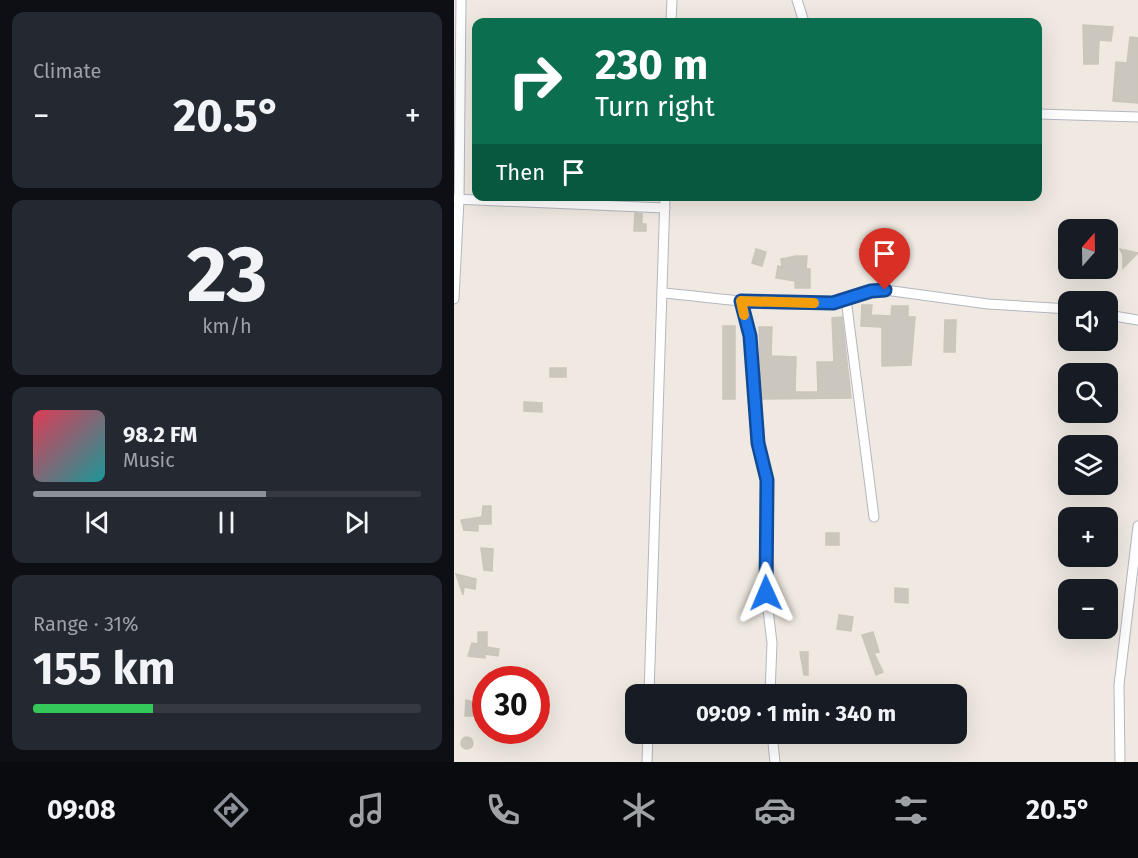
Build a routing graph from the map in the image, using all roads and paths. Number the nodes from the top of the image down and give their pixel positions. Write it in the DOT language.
graph roads {
  1 [pos="461,0"];
  2 [pos="672,0"];
  3 [pos="798,0"];
  4 [pos="671,18"];
  5 [pos="803,18"];
  6 [pos="1042,114"];
  7 [pos="1138,117"];
  8 [pos="456,199"];
  9 [pos="472,200"];
  10 [pos="502,201"];
  11 [pos="665,201"];
  12 [pos="665,208"];
  13 [pos="664,293"];
  14 [pos="454,299"];
  15 [pos="846,299"];
  16 [pos="741,301"];
  17 [pos="1058,308"];
  18 [pos="1118,317"];
  19 [pos="1138,321"];
  20 [pos="874,517"];
  21 [pos="1138,526"];
  22 [pos="649,684"];
  23 [pos="770,684"];
  24 [pos="648,744"];
  25 [pos="773,744"];
  26 [pos="647,762"];
  27 [pos="775,762"];
  28 [pos="1120,762"];
  1 -- 8 [label="street"];
  2 -- 4 [label="street"];
  3 -- 5 [label="street"];
  6 -- 7 [label="street"];
  8 -- 9 [label="street"];
  8 -- 14 [label="street"];
  10 -- 12 [label="street"];
  11 -- 12 [label="street"];
  12 -- 13 [label="street"];
  13 -- 16 [label="street"];
  13 -- 22 [label="street"];
  15 -- 16 [label="street"];
  15 -- 17 [label="street"];
  15 -- 20 [label="street"];
  16 -- 23 [label="street"];
  18 -- 19 [label="street"];
  21 -- 28 [label="street"];
  24 -- 26 [label="street"];
  25 -- 27 [label="street"];
}
